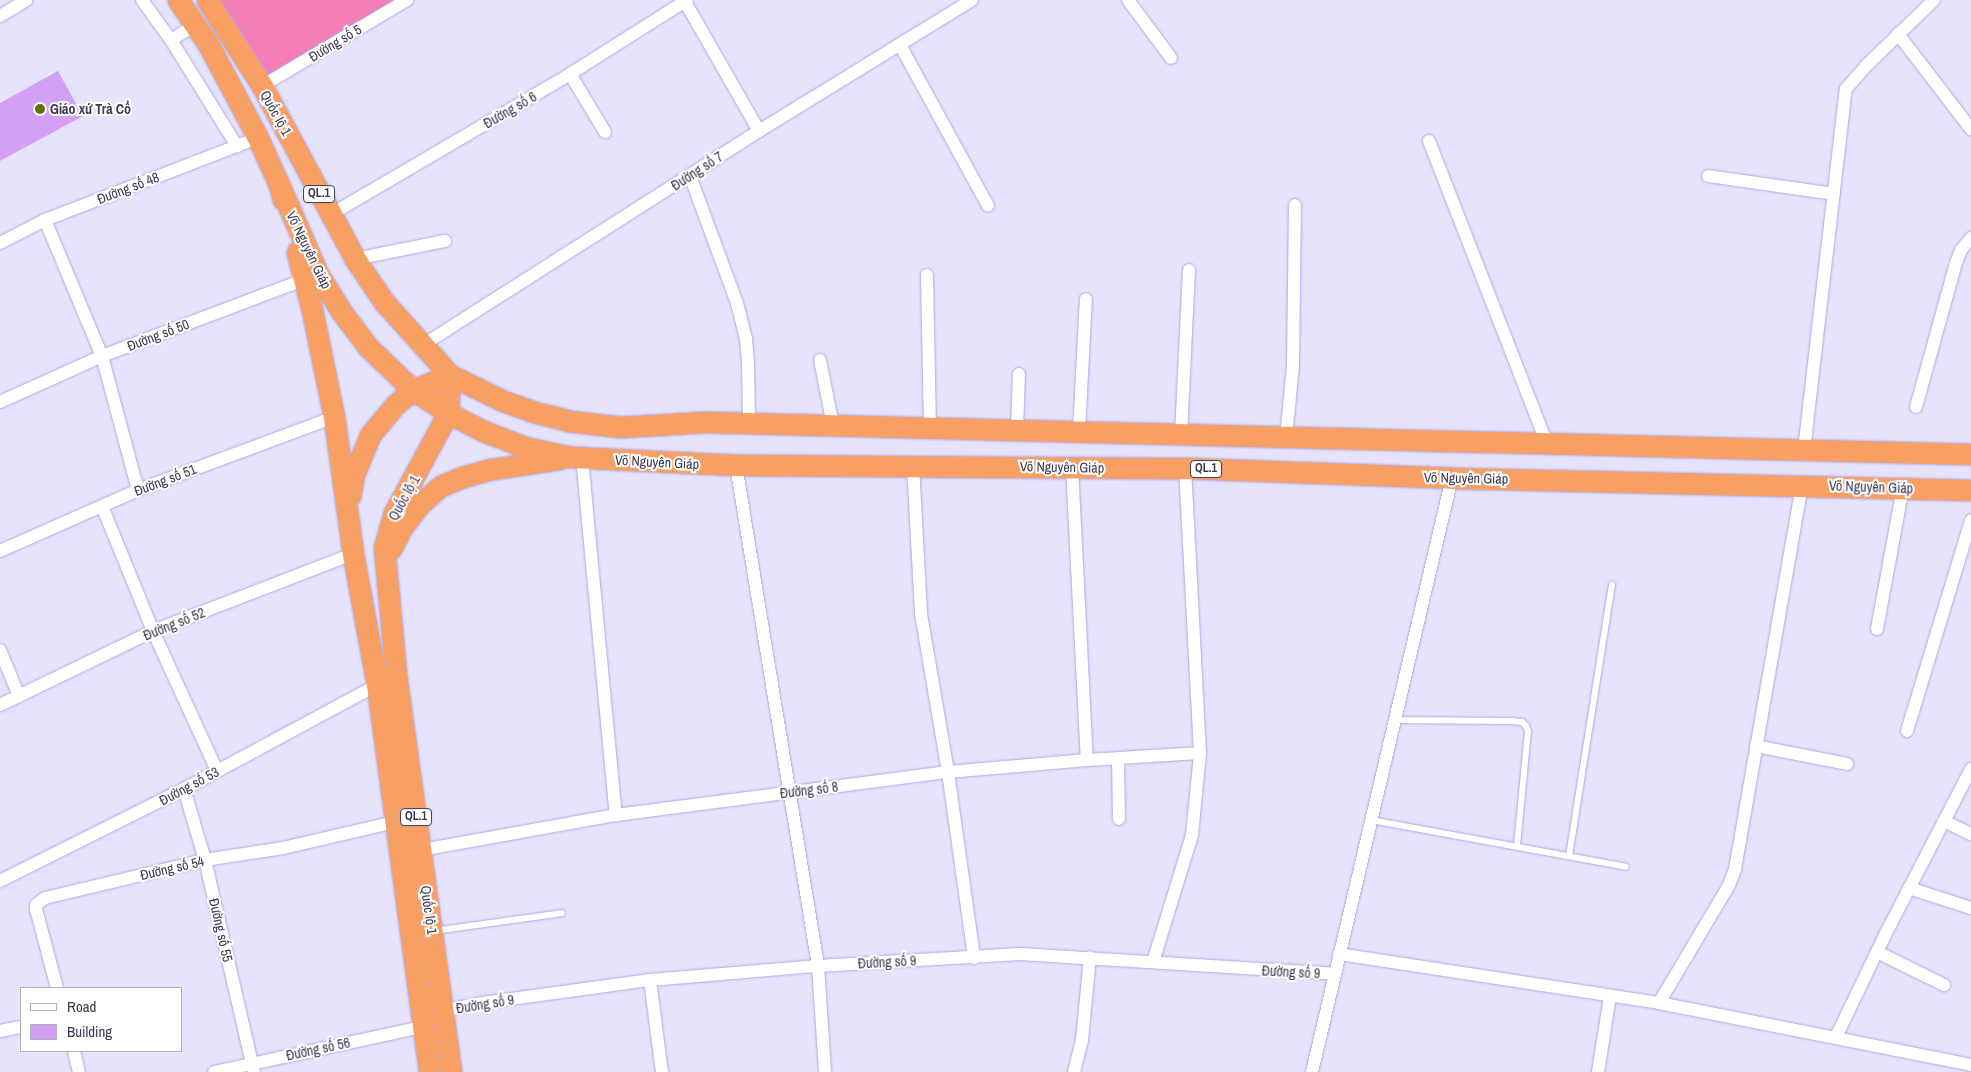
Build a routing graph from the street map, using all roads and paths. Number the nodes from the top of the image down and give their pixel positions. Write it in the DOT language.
graph roads {
  1 [pos="27,0"];
  2 [pos="142,0"];
  3 [pos="178,0"];
  4 [pos="207,0"];
  5 [pos="407,0"];
  6 [pos="972,0"];
  7 [pos="1128,0"];
  8 [pos="1934,0"];
  9 [pos="685,1"];
  10 [pos="0,16"];
  11 [pos="195,25"];
  12 [pos="1898,34"];
  13 [pos="171,40"];
  14 [pos="900,45"];
  15 [pos="1171,58"];
  16 [pos="570,74"];
  17 [pos="262,86"];
  18 [pos="1971,129"];
  19 [pos="759,131"];
  20 [pos="604,132"];
  21 [pos="258,138"];
  22 [pos="1429,141"];
  23 [pos="237,146"];
  24 [pos="690,176"];
  25 [pos="1708,176"];
  26 [pos="1834,194"];
  27 [pos="1295,205"];
  28 [pos="988,206"];
  29 [pos="330,215"];
  30 [pos="45,220"];
  31 [pos="1971,238"];
  32 [pos="445,241"];
  33 [pos="0,243"];
  34 [pos="355,259"];
  35 [pos="1188,270"];
  36 [pos="927,275"];
  37 [pos="311,277"];
  38 [pos="1086,299"];
  39 [pos="423,345"];
  40 [pos="102,356"];
  41 [pos="820,360"];
  42 [pos="1019,374"];
  43 [pos="450,375"];
  44 [pos="413,390"];
  45 [pos="0,402"];
  46 [pos="1916,407"];
  47 [pos="448,414"];
  48 [pos="334,416"];
  49 [pos="749,423"];
  50 [pos="833,425"];
  51 [pos="930,428"];
  52 [pos="1017,430"];
  53 [pos="1079,431"];
  54 [pos="1181,434"];
  55 [pos="1286,437"];
  56 [pos="1547,443"];
  57 [pos="1804,450"];
  58 [pos="1971,454"];
  59 [pos="576,458"];
  60 [pos="736,465"];
  61 [pos="912,465"];
  62 [pos="1072,467"];
  63 [pos="1185,468"];
  64 [pos="1452,478"];
  65 [pos="1802,485"];
  66 [pos="1903,488"];
  67 [pos="138,490"];
  68 [pos="1971,490"];
  69 [pos="102,506"];
  70 [pos="348,512"];
  71 [pos="1971,520"];
  72 [pos="0,551"];
  73 [pos="354,554"];
  74 [pos="384,562"];
  75 [pos="1612,584"];
  76 [pos="1877,629"];
  77 [pos="153,631"];
  78 [pos="0,650"];
  79 [pos="376,685"];
  80 [pos="19,696"];
  81 [pos="0,705"];
  82 [pos="1395,720"];
  83 [pos="1907,731"];
  84 [pos="1756,746"];
  85 [pos="1200,753"];
  86 [pos="1118,758"];
  87 [pos="1087,760"];
  88 [pos="1847,764"];
  89 [pos="1971,769"];
  90 [pos="217,771"];
  91 [pos="948,772"];
  92 [pos="184,789"];
  93 [pos="790,792"];
  94 [pos="616,815"];
  95 [pos="1119,819"];
  96 [pos="1371,820"];
  97 [pos="1944,821"];
  98 [pos="395,822"];
  99 [pos="1971,834"];
  100 [pos="1517,846"];
  101 [pos="421,850"];
  102 [pos="1569,856"];
  103 [pos="205,860"];
  104 [pos="1626,867"];
  105 [pos="0,882"];
  106 [pos="1909,888"];
  107 [pos="1971,908"];
  108 [pos="562,913"];
  109 [pos="432,932"];
  110 [pos="1877,952"];
  111 [pos="1339,954"];
  112 [pos="1090,957"];
  113 [pos="974,958"];
  114 [pos="1153,962"];
  115 [pos="818,966"];
  116 [pos="1334,974"];
  117 [pos="650,980"];
  118 [pos="1944,986"];
  119 [pos="57,987"];
  120 [pos="1610,996"];
  121 [pos="1659,1003"];
  122 [pos="442,1011"];
  123 [pos="20,1027"];
  124 [pos="422,1027"];
  125 [pos="0,1031"];
  126 [pos="1836,1037"];
  127 [pos="74,1052"];
  128 [pos="1968,1067"];
  129 [pos="253,1068"];
  130 [pos="80,1072"];
  131 [pos="214,1072"];
  132 [pos="430,1072"];
  133 [pos="451,1072"];
  134 [pos="662,1072"];
  135 [pos="825,1072"];
  136 [pos="1074,1072"];
  137 [pos="1312,1072"];
  138 [pos="1598,1072"];
  1 -- 10 [label="street"];
  2 -- 13 [label="street"];
  3 -- 11 [label="highway, Quốc lộ 1 / QL.1"];
  4 -- 17 [label="highway, Quốc lộ 1 / QL.1"];
  5 -- 17 [label="street, Đường số 5"];
  6 -- 14 [label="street, Đường số 7"];
  7 -- 15 [label="street"];
  8 -- 12 [label="street"];
  9 -- 16 [label="street, Đường số 6"];
  9 -- 19 [label="street"];
  11 -- 13 [label="street"];
  11 -- 21 [label="highway, Quốc lộ 1 / QL.1"];
  12 -- 18 [label="street"];
  12 -- 26 [label="street"];
  13 -- 23 [label="street"];
  14 -- 19 [label="street, Đường số 7"];
  14 -- 28 [label="street"];
  16 -- 20 [label="street"];
  16 -- 29 [label="street, Đường số 6"];
  17 -- 29 [label="highway, Quốc lộ 1 / QL.1"];
  19 -- 24 [label="street, Đường số 7"];
  21 -- 23 [label="street, Đường số 48"];
  21 -- 37 [label="highway, Quốc lộ 1 / QL.1"];
  22 -- 56 [label="street"];
  23 -- 30 [label="street, Đường số 48"];
  24 -- 39 [label="street, Đường số 7"];
  24 -- 49 [label="street"];
  25 -- 26 [label="street"];
  26 -- 57 [label="street"];
  27 -- 55 [label="street"];
  29 -- 34 [label="highway, Quốc lộ 1 / QL.1"];
  30 -- 33 [label="street, Đường số 48"];
  30 -- 40 [label="street"];
  31 -- 46 [label="street"];
  32 -- 34 [label="street"];
  34 -- 39 [label="highway, Quốc lộ 1 / QL.1"];
  35 -- 54 [label="street"];
  36 -- 51 [label="street"];
  37 -- 40 [label="street, Đường số 50"];
  37 -- 44 [label="highway, Võ Nguyên Giáp / QL.1"];
  37 -- 48 [label="highway, Quốc lộ 1 / QL.1"];
  38 -- 53 [label="street"];
  39 -- 43 [label="highway, Quốc lộ 1 / QL.1"];
  40 -- 45 [label="street, Đường số 50"];
  40 -- 67 [label="street"];
  41 -- 50 [label="street"];
  42 -- 52 [label="street"];
  43 -- 44 [label="highway"];
  43 -- 47 [label="highway, Quốc lộ 1 / QL.1"];
  43 -- 49 [label="highway, QL.1"];
  44 -- 47 [label="highway, Võ Nguyên Giáp / QL.1"];
  44 -- 70 [label="highway"];
  47 -- 59 [label="highway, Võ Nguyên Giáp / QL.1"];
  47 -- 74 [label="highway, Quốc lộ 1 / QL.1"];
  48 -- 67 [label="street, Đường số 51"];
  48 -- 70 [label="highway, Quốc lộ 1 / QL.1"];
  49 -- 50 [label="highway, QL.1"];
  50 -- 51 [label="highway, QL.1"];
  51 -- 52 [label="highway, QL.1"];
  52 -- 53 [label="highway, QL.1"];
  53 -- 54 [label="highway, QL.1"];
  54 -- 55 [label="highway, QL.1"];
  55 -- 56 [label="highway, QL.1"];
  56 -- 57 [label="highway, QL.1"];
  57 -- 58 [label="highway, QL.1"];
  59 -- 60 [label="highway, Võ Nguyên Giáp / QL.1"];
  59 -- 74 [label="highway"];
  59 -- 94 [label="street"];
  60 -- 61 [label="highway, Võ Nguyên Giáp / QL.1"];
  60 -- 93 [label="street"];
  61 -- 62 [label="highway, Võ Nguyên Giáp / QL.1"];
  61 -- 91 [label="street"];
  62 -- 63 [label="highway, Võ Nguyên Giáp / QL.1"];
  62 -- 87 [label="street"];
  63 -- 64 [label="highway, Võ Nguyên Giáp / QL.1"];
  63 -- 85 [label="street"];
  64 -- 65 [label="highway, Võ Nguyên Giáp / QL.1"];
  64 -- 82 [label="street"];
  65 -- 66 [label="highway, Võ Nguyên Giáp / QL.1"];
  65 -- 84 [label="street"];
  66 -- 68 [label="highway, Võ Nguyên Giáp / QL.1"];
  66 -- 76 [label="street"];
  67 -- 69 [label="street, Đường số 51"];
  69 -- 72 [label="street, Đường số 51"];
  69 -- 77 [label="street"];
  70 -- 73 [label="highway, Quốc lộ 1 / QL.1"];
  71 -- 83 [label="street"];
  73 -- 77 [label="street, Đường số 52"];
  73 -- 79 [label="highway, Quốc lộ 1 / QL.1"];
  74 -- 101 [label="highway, Quốc lộ 1 / QL.1"];
  75 -- 102 [label="lane"];
  77 -- 80 [label="street, Đường số 52"];
  77 -- 90 [label="street"];
  78 -- 80 [label="street"];
  79 -- 90 [label="street, Đường số 53"];
  79 -- 98 [label="highway, Quốc lộ 1 / QL.1"];
  80 -- 81 [label="street, Đường số 52"];
  82 -- 96 [label="street"];
  82 -- 100 [label="lane"];
  84 -- 88 [label="street"];
  84 -- 121 [label="street"];
  85 -- 86 [label="street, Đường số 8"];
  85 -- 114 [label="street"];
  86 -- 87 [label="street, Đường số 8"];
  86 -- 95 [label="street"];
  87 -- 91 [label="street, Đường số 8"];
  89 -- 97 [label="street"];
  90 -- 92 [label="street, Đường số 53"];
  91 -- 93 [label="street, Đường số 8"];
  91 -- 113 [label="street"];
  92 -- 103 [label="street, Đường số 55"];
  92 -- 105 [label="street, Đường số 53"];
  93 -- 94 [label="street, Đường số 8"];
  93 -- 115 [label="street"];
  94 -- 101 [label="street, Đường số 8"];
  96 -- 100 [label="lane"];
  96 -- 111 [label="street"];
  97 -- 99 [label="street"];
  97 -- 106 [label="street"];
  98 -- 103 [label="street, Đường số 54"];
  98 -- 124 [label="highway, Quốc lộ 1 / QL.1"];
  100 -- 102 [label="lane"];
  101 -- 109 [label="highway, Quốc lộ 1 / QL.1"];
  102 -- 104 [label="lane"];
  103 -- 119 [label="street, Đường số 54"];
  103 -- 129 [label="street, Đường số 55"];
  106 -- 107 [label="street"];
  106 -- 110 [label="street"];
  108 -- 109 [label="lane"];
  109 -- 122 [label="highway, Quốc lộ 1 / QL.1"];
  110 -- 118 [label="street"];
  110 -- 126 [label="street"];
  111 -- 116 [label="street"];
  111 -- 120 [label="street"];
  112 -- 113 [label="street, Đường số 9"];
  112 -- 114 [label="street, Đường số 9"];
  112 -- 136 [label="street"];
  113 -- 115 [label="street, Đường số 9"];
  114 -- 116 [label="street, Đường số 9"];
  115 -- 117 [label="street, Đường số 9"];
  115 -- 135 [label="street"];
  116 -- 137 [label="street"];
  117 -- 122 [label="street, Đường số 9"];
  117 -- 134 [label="street"];
  120 -- 121 [label="street"];
  120 -- 138 [label="street"];
  121 -- 126 [label="street"];
  122 -- 133 [label="highway, Quốc lộ 1 / QL.1"];
  123 -- 125 [label="street"];
  124 -- 129 [label="street, Đường số 56"];
  124 -- 132 [label="highway, Quốc lộ 1 / QL.1"];
  126 -- 128 [label="street"];
  127 -- 130 [label="street"];
  129 -- 131 [label="street, Đường số 56"];
}
